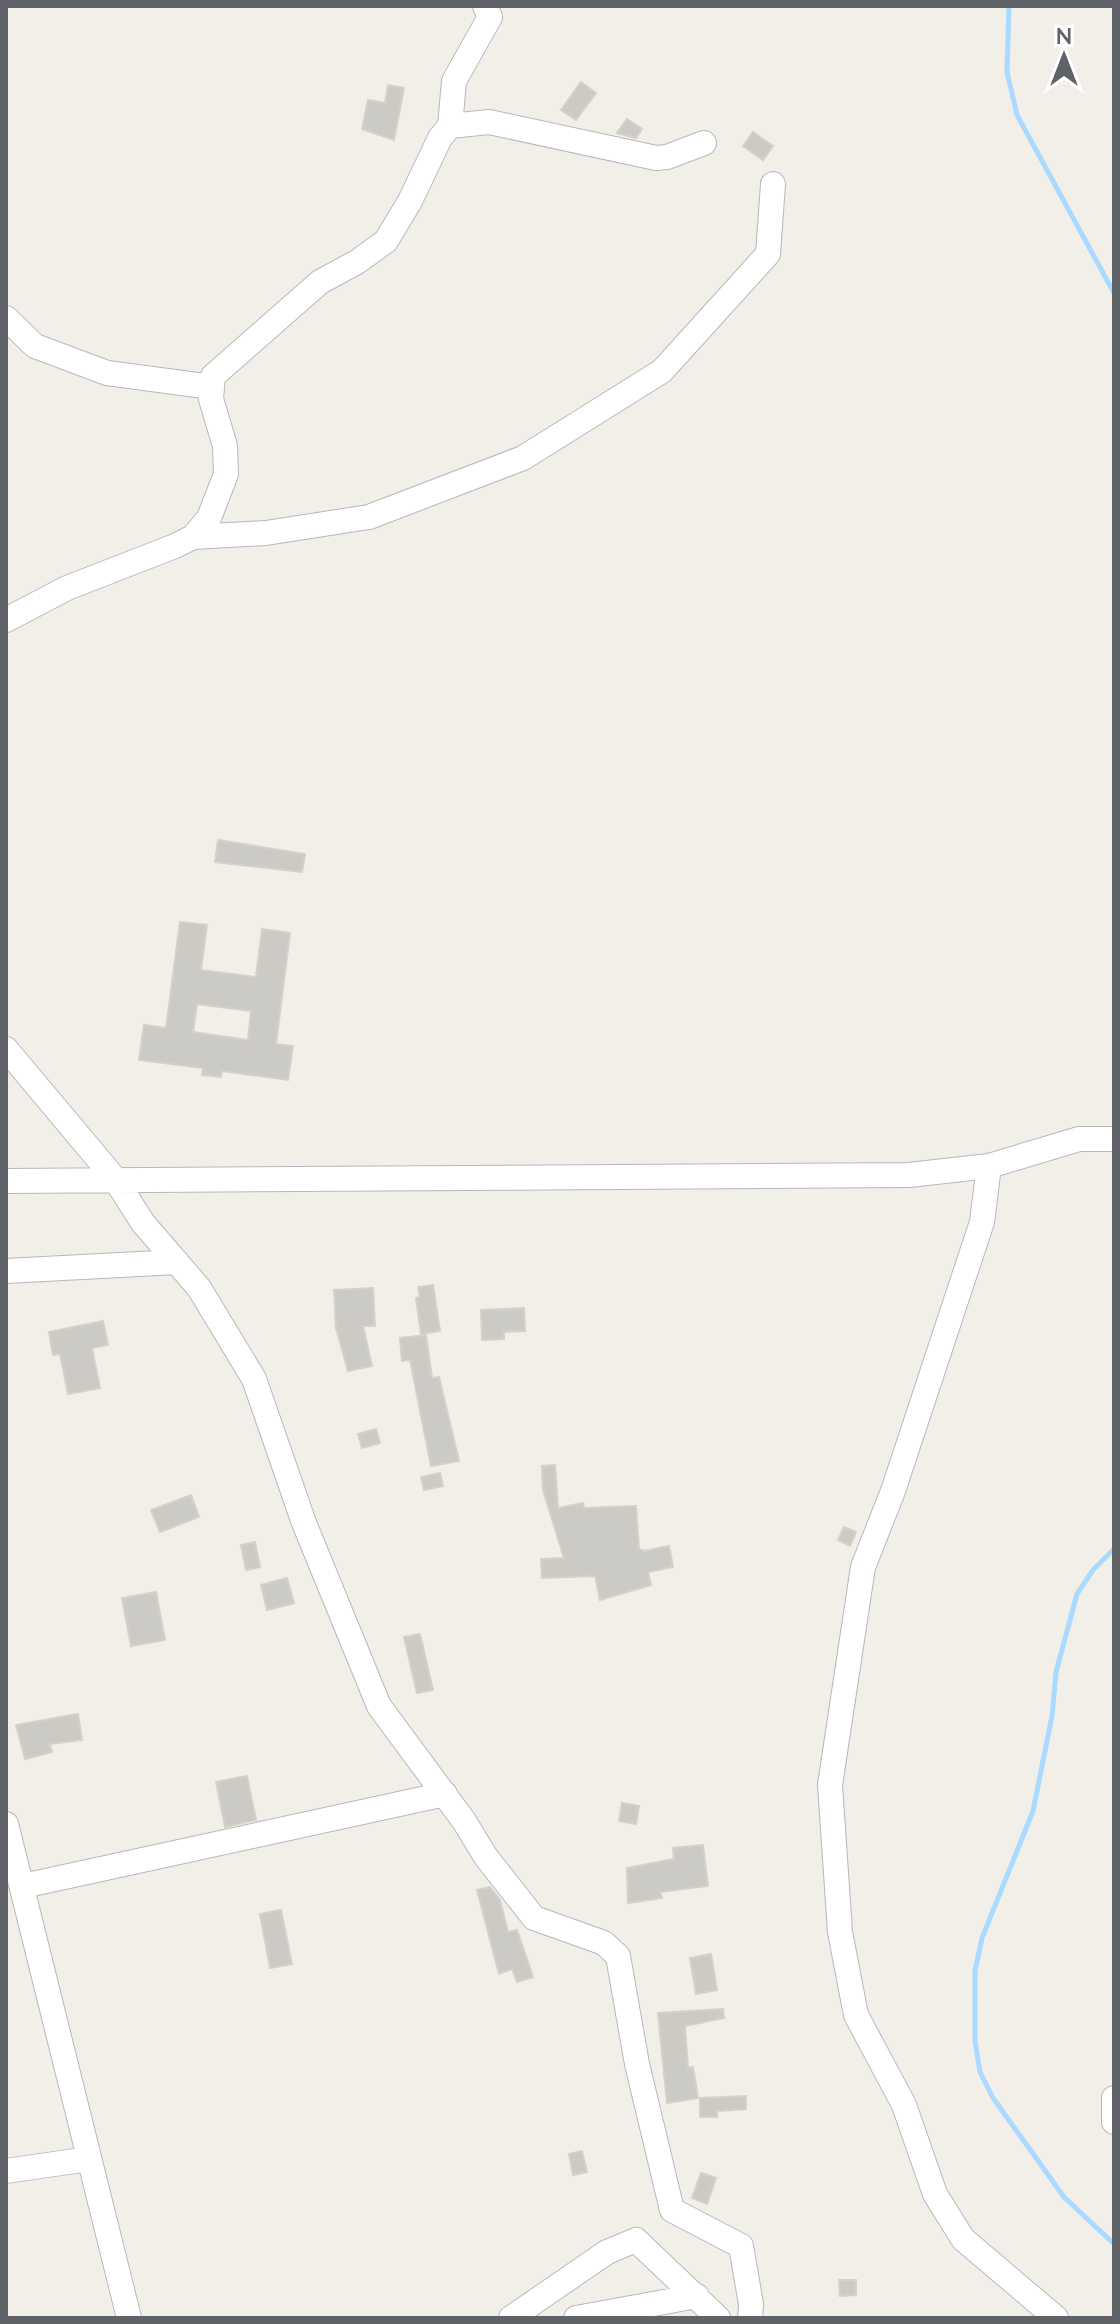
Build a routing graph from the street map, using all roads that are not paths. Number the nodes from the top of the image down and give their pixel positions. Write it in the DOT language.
graph roads {
  1 [pos="485,6"];
  2 [pos="450,126"];
  3 [pos="704,143"];
  4 [pos="773,184"];
  5 [pos="6,318"];
  6 [pos="212,387"];
  7 [pos="193,537"];
  8 [pos="6,620"];
  9 [pos="6,1049"];
  10 [pos="1114,1139"];
  11 [pos="989,1166"];
  12 [pos="115,1179"];
  13 [pos="6,1181"];
  14 [pos="177,1262"];
  15 [pos="6,1271"];
  16 [pos="445,1794"];
  17 [pos="6,1824"];
  18 [pos="23,1886"];
  19 [pos="1114,2098"];
  20 [pos="1114,2122"];
  21 [pos="89,2159"];
  22 [pos="6,2171"];
  23 [pos="697,2296"];
  24 [pos="129,2318"];
  25 [pos="511,2318"];
  26 [pos="576,2318"];
  27 [pos="718,2318"];
  28 [pos="750,2318"];
  29 [pos="1056,2318"];
  1 -- 2 [label="street"];
  2 -- 3 [label="street"];
  2 -- 6 [label="street"];
  4 -- 7 [label="street"];
  5 -- 6 [label="street"];
  6 -- 7 [label="street"];
  7 -- 8 [label="street"];
  9 -- 12 [label="street"];
  10 -- 11 [label="street"];
  11 -- 12 [label="street"];
  11 -- 29 [label="street"];
  12 -- 13 [label="street"];
  12 -- 14 [label="street"];
  14 -- 15 [label="street"];
  14 -- 16 [label="street"];
  16 -- 18 [label="street"];
  16 -- 28 [label="street"];
  17 -- 18 [label="street"];
  18 -- 21 [label="street"];
  19 -- 20 [label="street"];
  21 -- 22 [label="street"];
  21 -- 24 [label="street"];
  23 -- 25 [label="street"];
  23 -- 26 [label="street"];
  23 -- 27 [label="street"];
}
